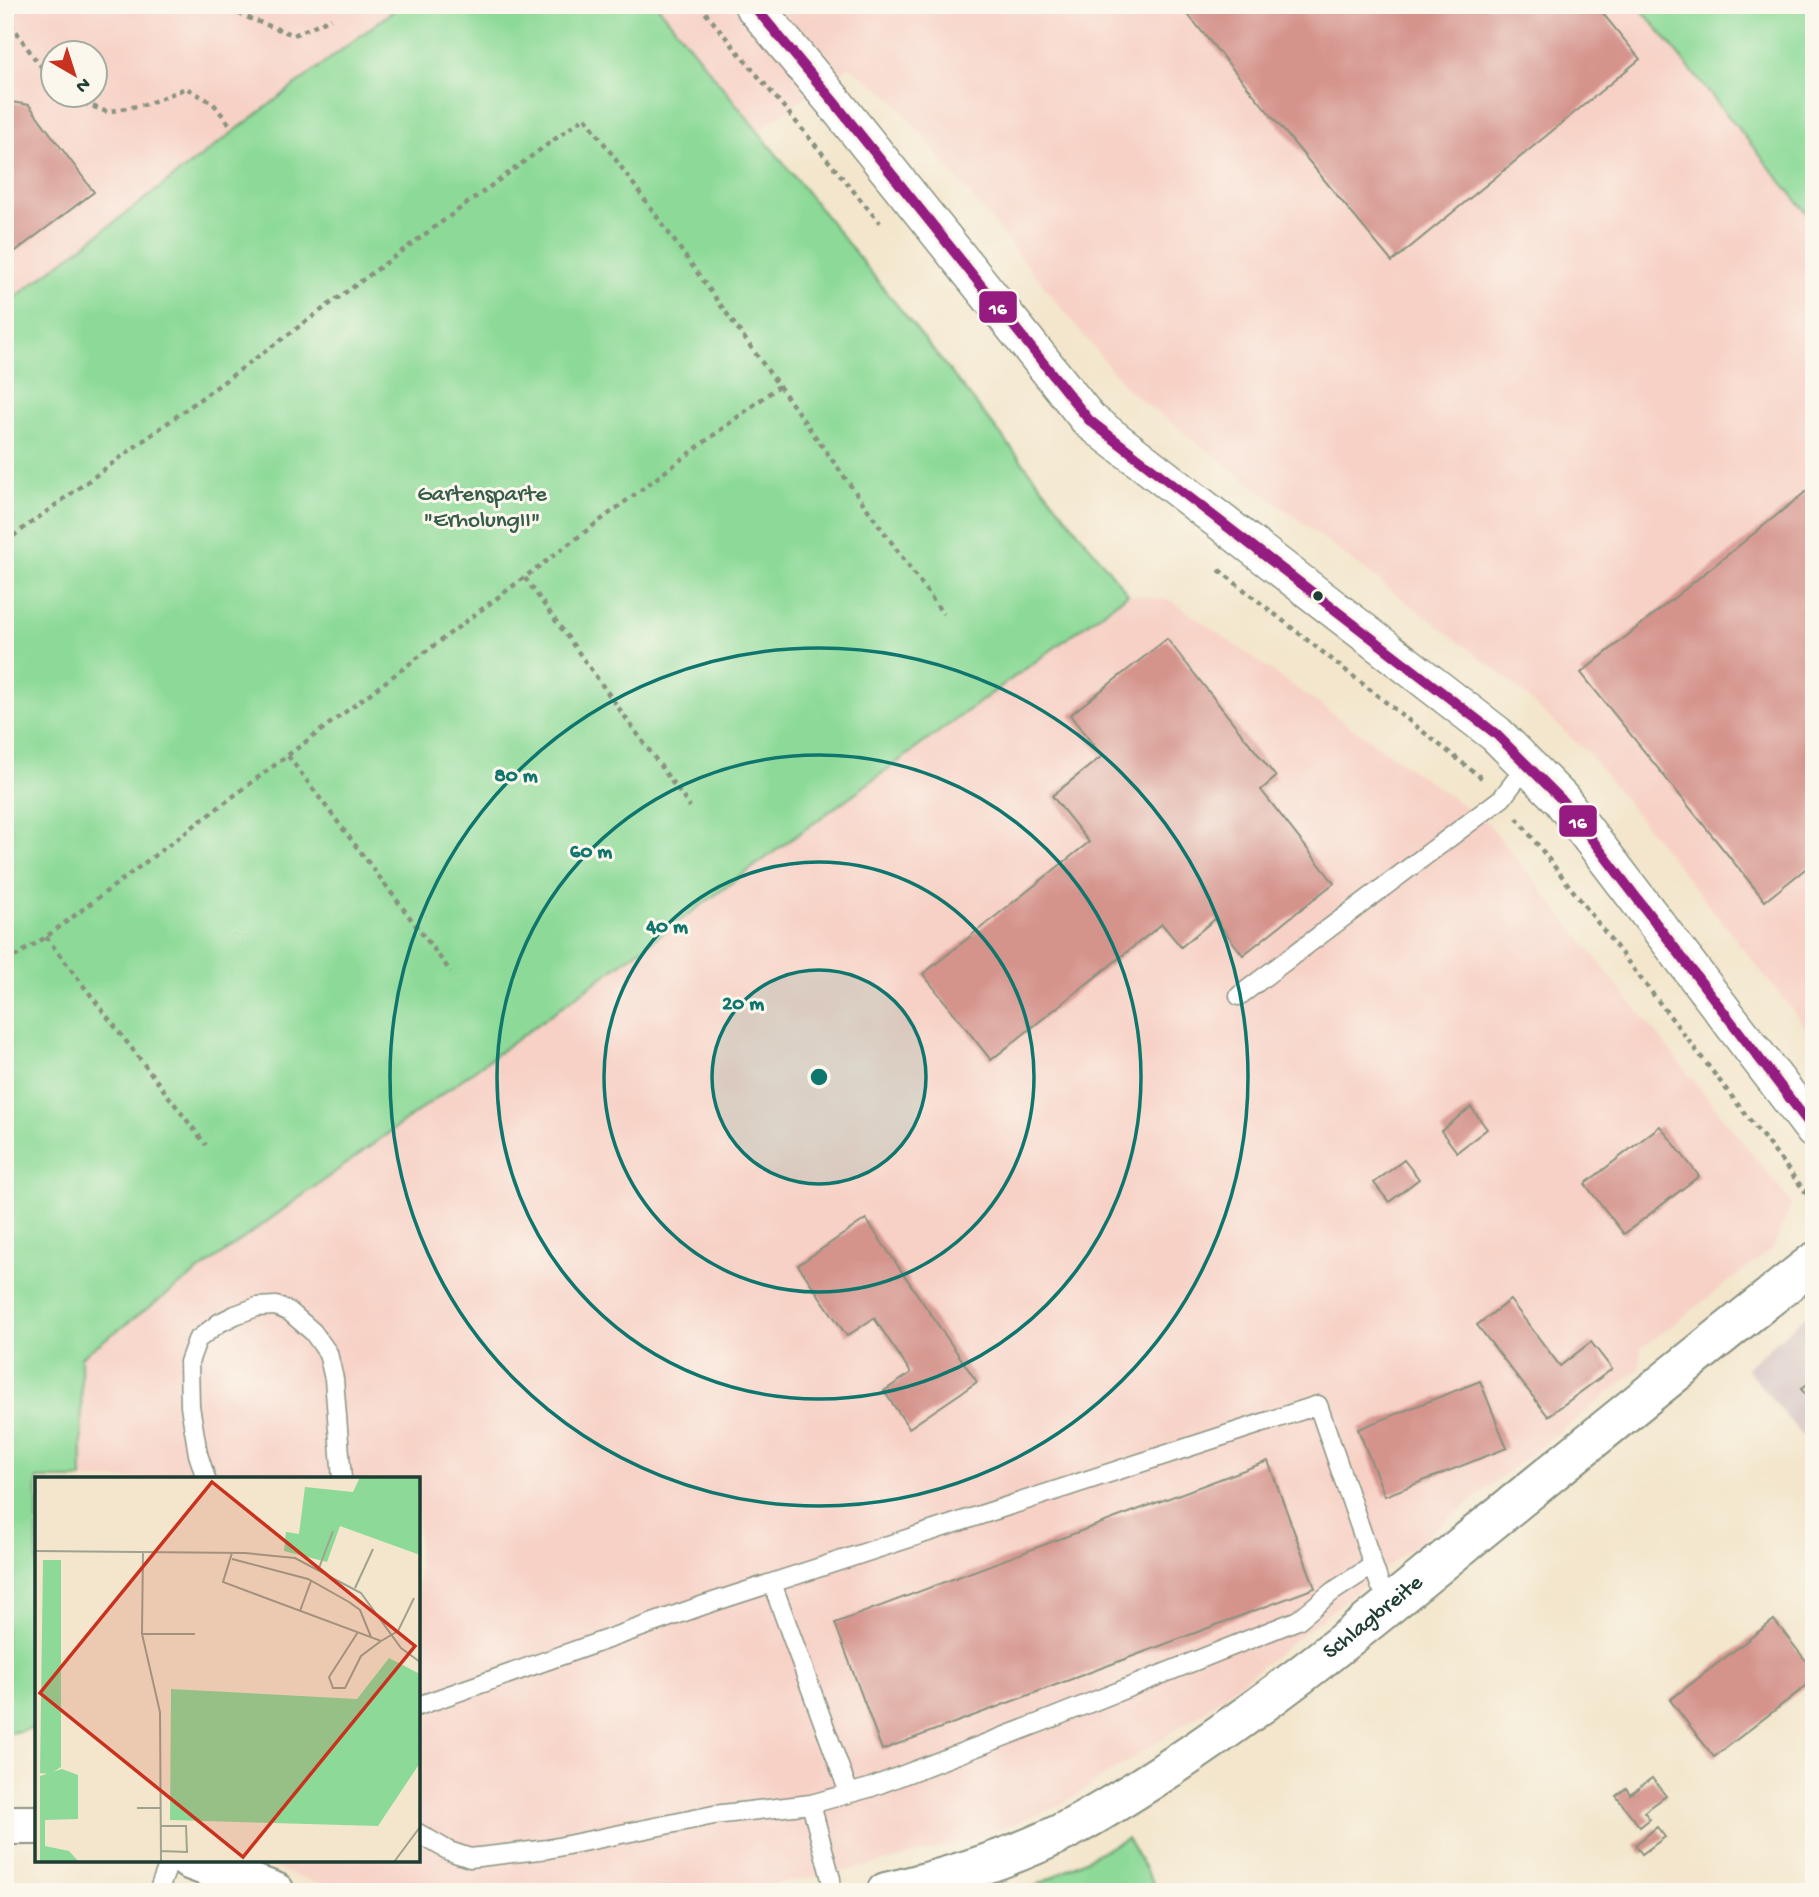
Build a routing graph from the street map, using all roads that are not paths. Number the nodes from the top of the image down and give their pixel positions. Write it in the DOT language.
graph roads {
  1 [pos="752,5"];
  2 [pos="1528,764"];
  3 [pos="1239,996"];
  4 [pos="1814,1130"];
  5 [pos="1814,1262"];
  6 [pos="205,1477"];
  7 [pos="342,1477"];
  8 [pos="1372,1566"];
  9 [pos="772,1583"];
  10 [pos="1396,1600"];
  11 [pos="420,1705"];
  12 [pos="849,1793"];
  13 [pos="811,1804"];
  14 [pos="5,1825"];
  15 [pos="35,1825"];
  16 [pos="420,1834"];
  17 [pos="169,1862"];
  18 [pos="195,1862"];
  19 [pos="158,1892"];
  20 [pos="275,1892"];
  21 [pos="832,1892"];
  22 [pos="886,1892"];
  1 -- 2 [label="street"];
  2 -- 3 [label="lane"];
  2 -- 4 [label="street"];
  5 -- 10 [label="street, Schlagbreite"];
  6 -- 7 [label="lane"];
  8 -- 9 [label="lane"];
  8 -- 10 [label="lane"];
  8 -- 12 [label="lane"];
  9 -- 11 [label="lane"];
  9 -- 12 [label="lane"];
  10 -- 22 [label="street, Schlagbreite"];
  12 -- 13 [label="lane"];
  13 -- 16 [label="lane"];
  13 -- 21 [label="lane"];
  14 -- 15 [label="street"];
  17 -- 19 [label="lane"];
  18 -- 20 [label="street"];
}
